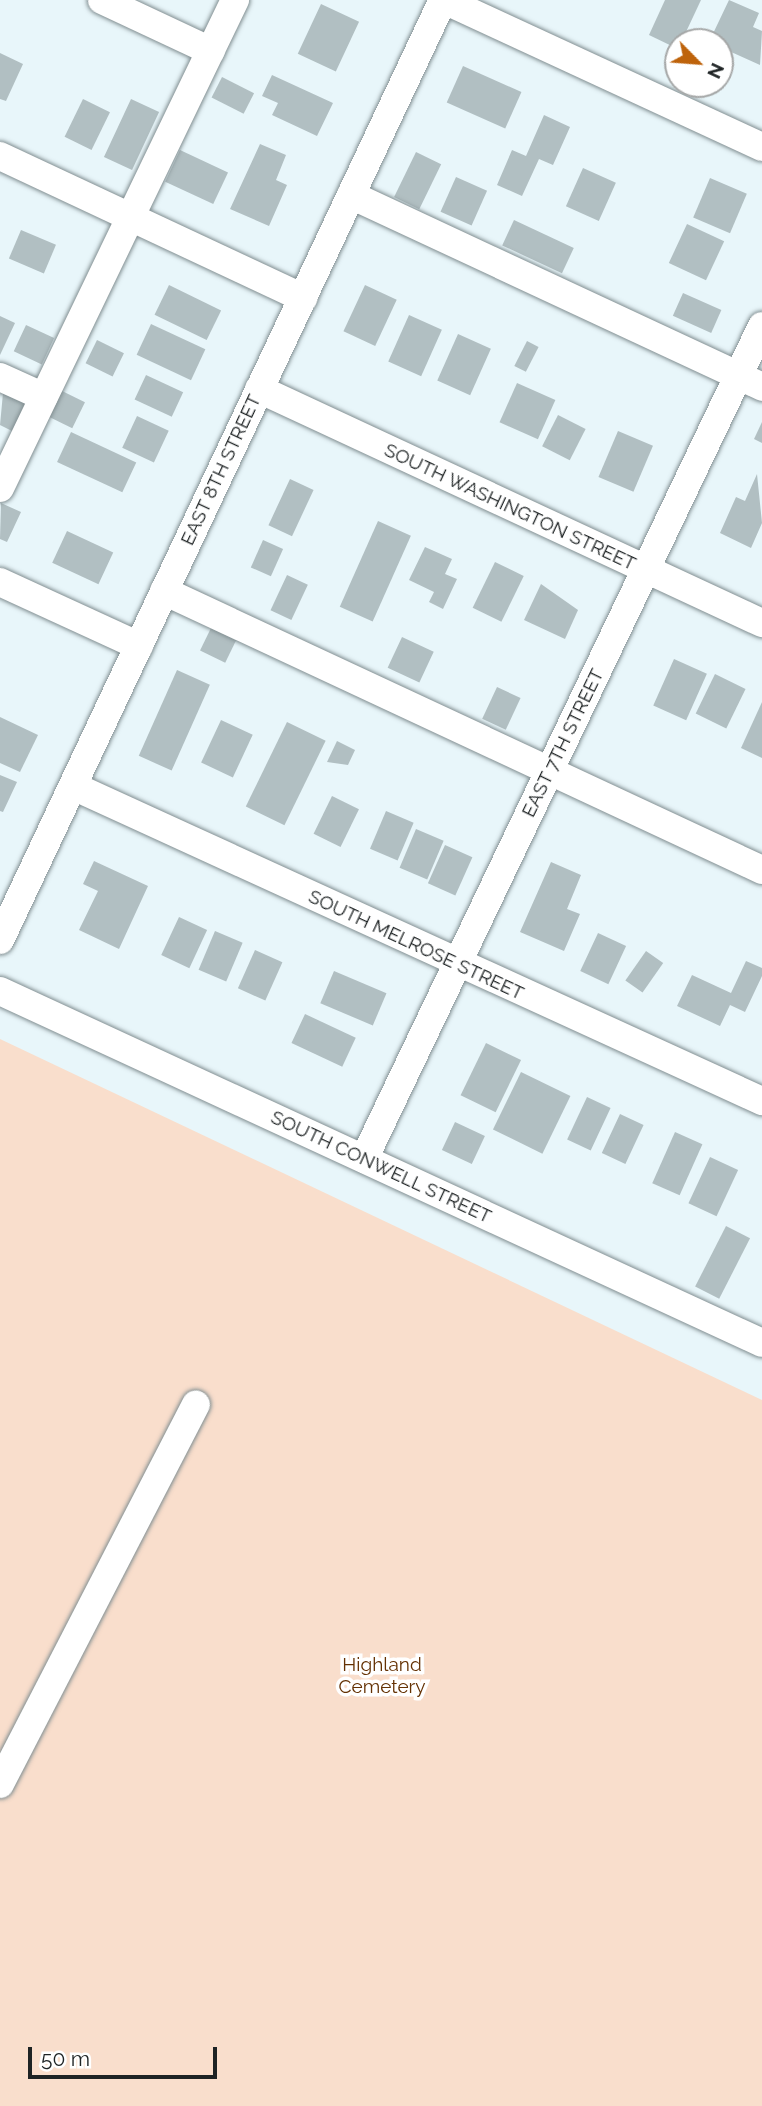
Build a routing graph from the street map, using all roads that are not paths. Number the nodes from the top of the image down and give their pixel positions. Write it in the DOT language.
graph roads {
  1 [pos="102,0"];
  2 [pos="235,0"];
  3 [pos="444,0"];
  4 [pos="211,51"];
  5 [pos="762,147"];
  6 [pos="0,156"];
  7 [pos="351,195"];
  8 [pos="130,217"];
  9 [pos="303,298"];
  10 [pos="762,327"];
  11 [pos="0,377"];
  12 [pos="750,381"];
  13 [pos="259,389"];
  14 [pos="44,397"];
  15 [pos="0,488"];
  16 [pos="645,570"];
  17 [pos="0,582"];
  18 [pos="164,591"];
  19 [pos="762,623"];
  20 [pos="139,646"];
  21 [pos="550,771"];
  22 [pos="73,786"];
  23 [pos="762,870"];
  24 [pos="0,940"];
  25 [pos="457,965"];
  26 [pos="0,991"];
  27 [pos="762,1101"];
  28 [pos="364,1159"];
  29 [pos="762,1342"];
  30 [pos="196,1405"];
  31 [pos="0,1784"];
  1 -- 4 [label="street"];
  2 -- 4 [label="street"];
  3 -- 5 [label="street"];
  3 -- 7 [label="street, EAST 8TH STREET"];
  4 -- 8 [label="street"];
  6 -- 8 [label="street"];
  7 -- 9 [label="street, EAST 8TH STREET"];
  7 -- 12 [label="street"];
  8 -- 9 [label="street"];
  8 -- 14 [label="street"];
  9 -- 13 [label="street, EAST 8TH STREET"];
  10 -- 12 [label="street, EAST 7TH STREET"];
  11 -- 14 [label="street"];
  12 -- 16 [label="street, EAST 7TH STREET"];
  13 -- 16 [label="street, SOUTH WASHINGTON STREET"];
  13 -- 18 [label="street, EAST 8TH STREET"];
  14 -- 15 [label="street"];
  16 -- 19 [label="street, SOUTH WASHINGTON STREET"];
  16 -- 21 [label="street, EAST 7TH STREET"];
  17 -- 20 [label="street"];
  18 -- 20 [label="street, EAST 8TH STREET"];
  18 -- 21 [label="street"];
  20 -- 22 [label="street, EAST 8TH STREET"];
  21 -- 23 [label="street"];
  21 -- 25 [label="street, EAST 7TH STREET"];
  22 -- 24 [label="street, EAST 8TH STREET"];
  22 -- 25 [label="street, SOUTH MELROSE STREET"];
  25 -- 27 [label="street, SOUTH MELROSE STREET"];
  25 -- 28 [label="street, EAST 7TH STREET"];
  26 -- 28 [label="street, SOUTH CONWELL STREET"];
  28 -- 29 [label="street, SOUTH CONWELL STREET"];
  30 -- 31 [label="street"];
}
